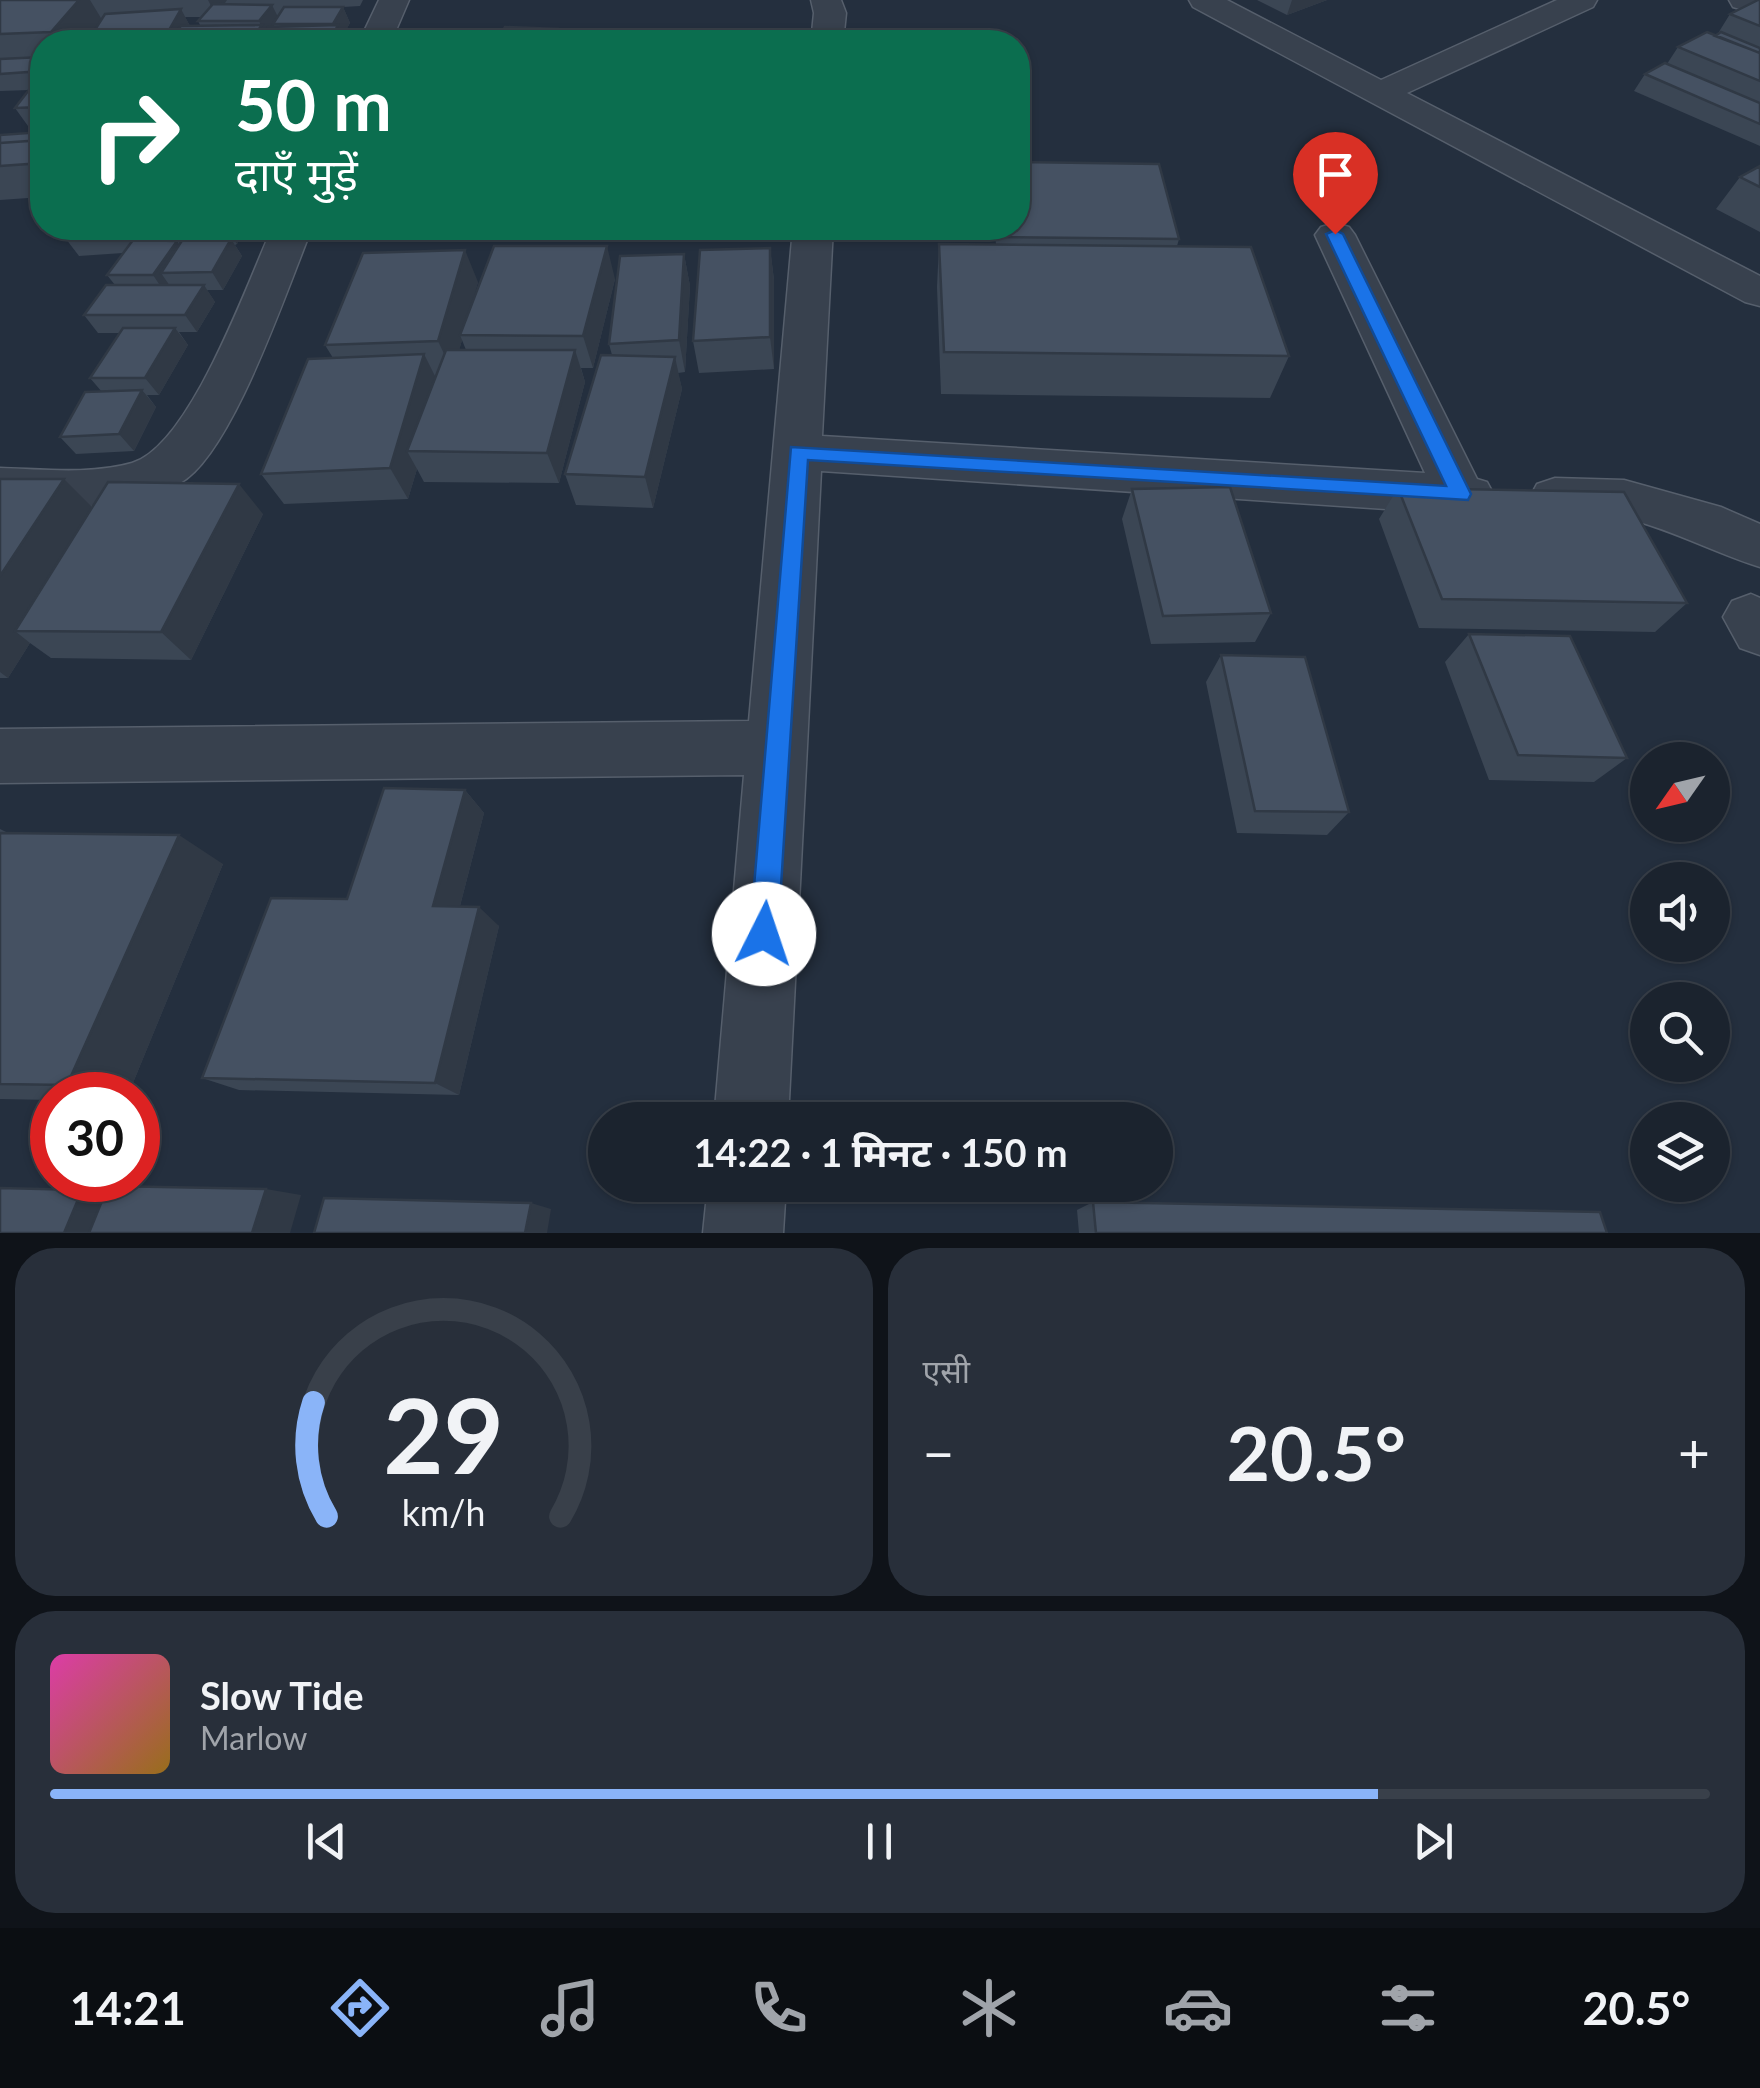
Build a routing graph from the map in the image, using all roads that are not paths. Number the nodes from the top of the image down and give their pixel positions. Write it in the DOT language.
graph roads {
  1 [pos="394,0"];
  2 [pos="826,0"];
  3 [pos="1204,0"];
  4 [pos="1582,0"];
  5 [pos="1744,0"];
  6 [pos="1760,6"];
  7 [pos="380,30"];
  8 [pos="828,30"];
  9 [pos="1380,93"];
  10 [pos="1335,234"];
  11 [pos="287,240"];
  12 [pos="813,240"];
  13 [pos="1760,293"];
  14 [pos="798,452"];
  15 [pos="0,487"];
  16 [pos="1460,494"];
  17 [pos="1760,547"];
  18 [pos="776,748"];
  19 [pos="0,756"];
  20 [pos="752,1102"];
  21 [pos="745,1202"];
  22 [pos="743,1233"];
  1 -- 7 [label="street"];
  2 -- 8 [label="street"];
  3 -- 9 [label="street"];
  4 -- 9 [label="street"];
  5 -- 6 [label="street"];
  9 -- 13 [label="street"];
  10 -- 16 [label="street"];
  11 -- 15 [label="street"];
  12 -- 14 [label="street"];
  14 -- 16 [label="street"];
  14 -- 18 [label="street"];
  16 -- 17 [label="street"];
  18 -- 19 [label="street"];
  18 -- 20 [label="street"];
  21 -- 22 [label="street"];
}
